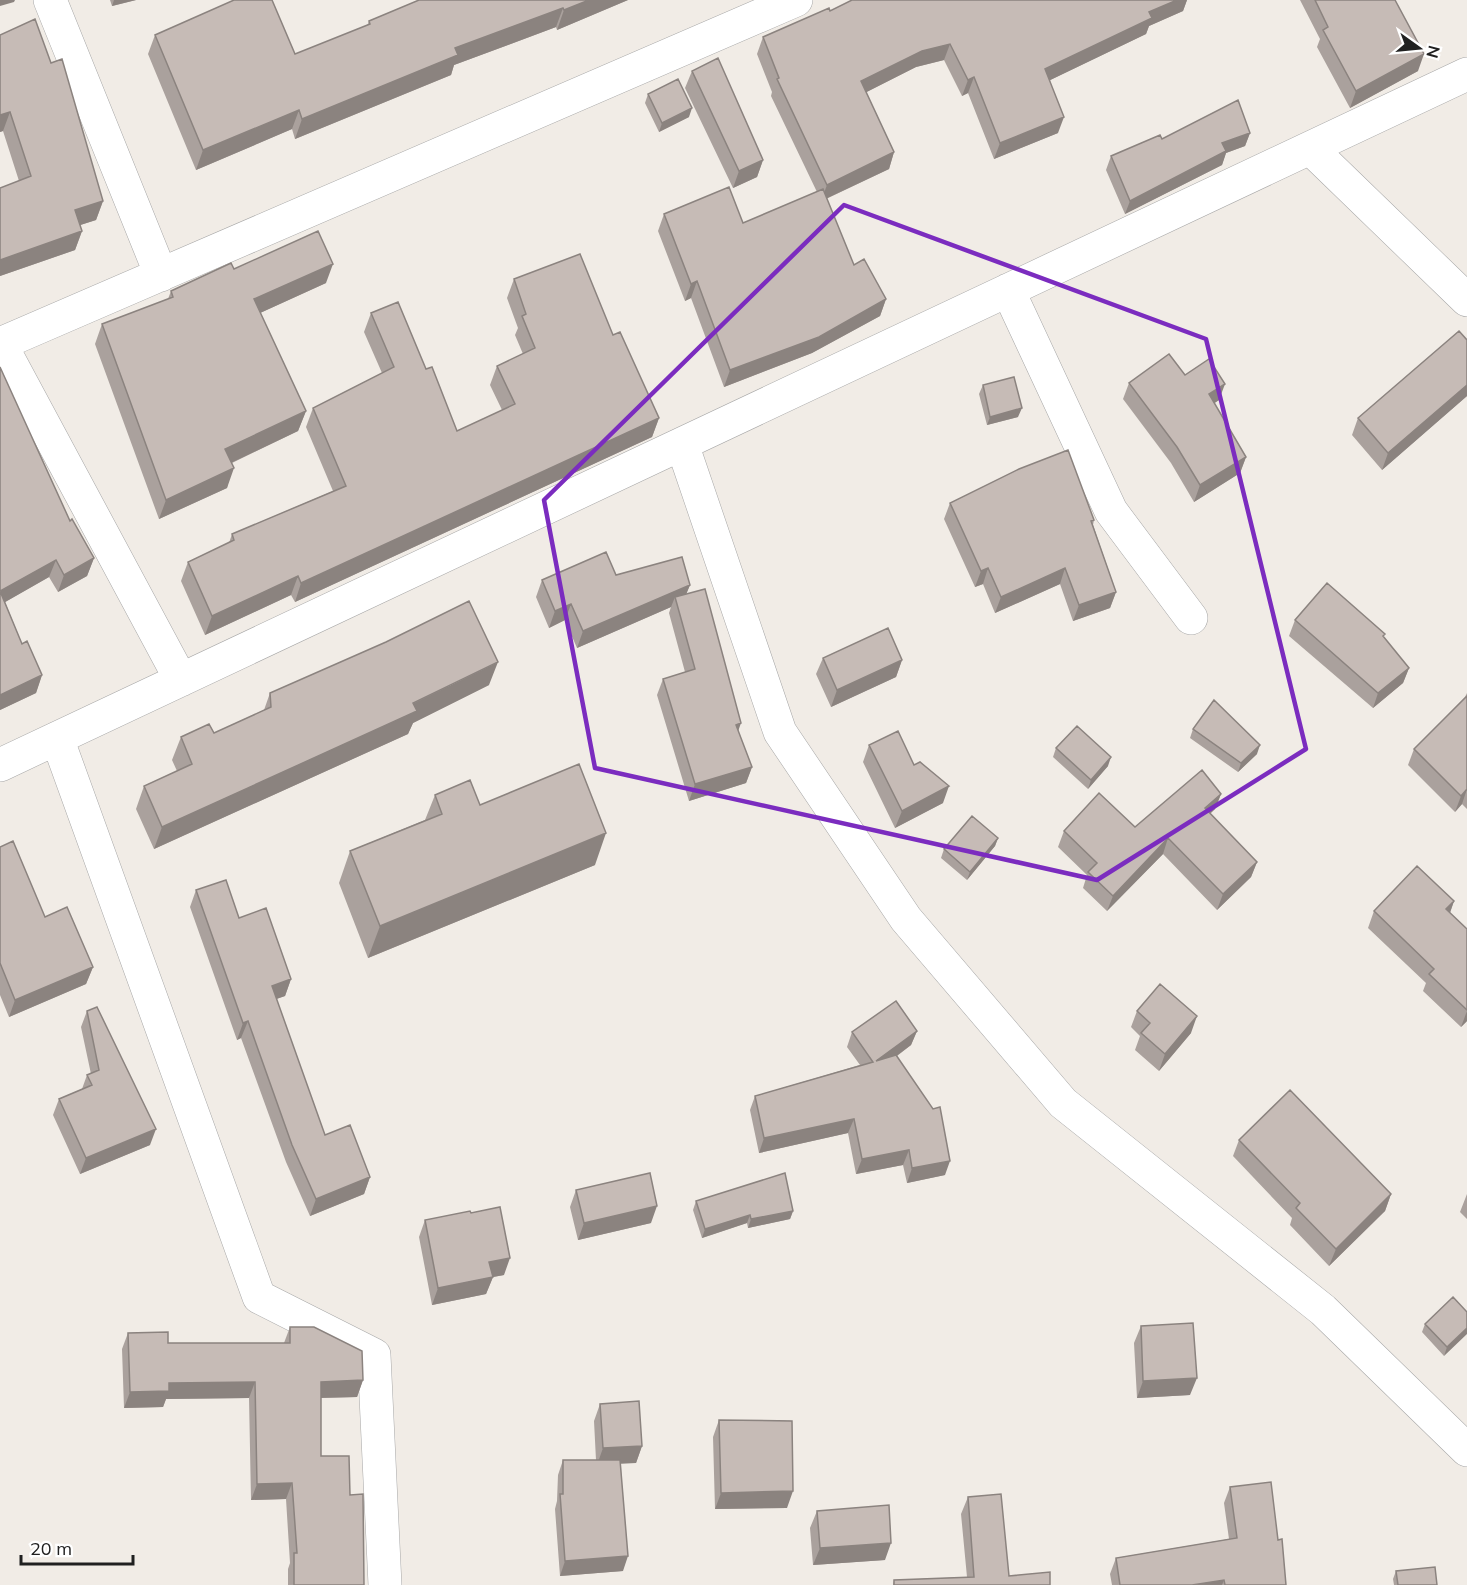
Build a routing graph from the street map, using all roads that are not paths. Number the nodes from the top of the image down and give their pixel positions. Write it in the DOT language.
graph roads {
  1 [pos="50,0"];
  2 [pos="796,0"];
  3 [pos="1467,74"];
  4 [pos="1310,148"];
  5 [pos="161,275"];
  6 [pos="1008,290"];
  7 [pos="1467,300"];
  8 [pos="0,343"];
  9 [pos="682,444"];
  10 [pos="1191,618"];
  11 [pos="181,680"];
  12 [pos="57,738"];
  13 [pos="0,765"];
  14 [pos="1467,1450"];
  15 [pos="385,1585"];
  1 -- 5 [label="street"];
  2 -- 5 [label="street"];
  3 -- 4 [label="street"];
  4 -- 6 [label="street"];
  4 -- 7 [label="street"];
  5 -- 8 [label="street"];
  6 -- 9 [label="street"];
  6 -- 10 [label="street"];
  8 -- 11 [label="street"];
  9 -- 11 [label="street"];
  9 -- 14 [label="street"];
  11 -- 12 [label="street"];
  12 -- 13 [label="street"];
  12 -- 15 [label="street"];
}
